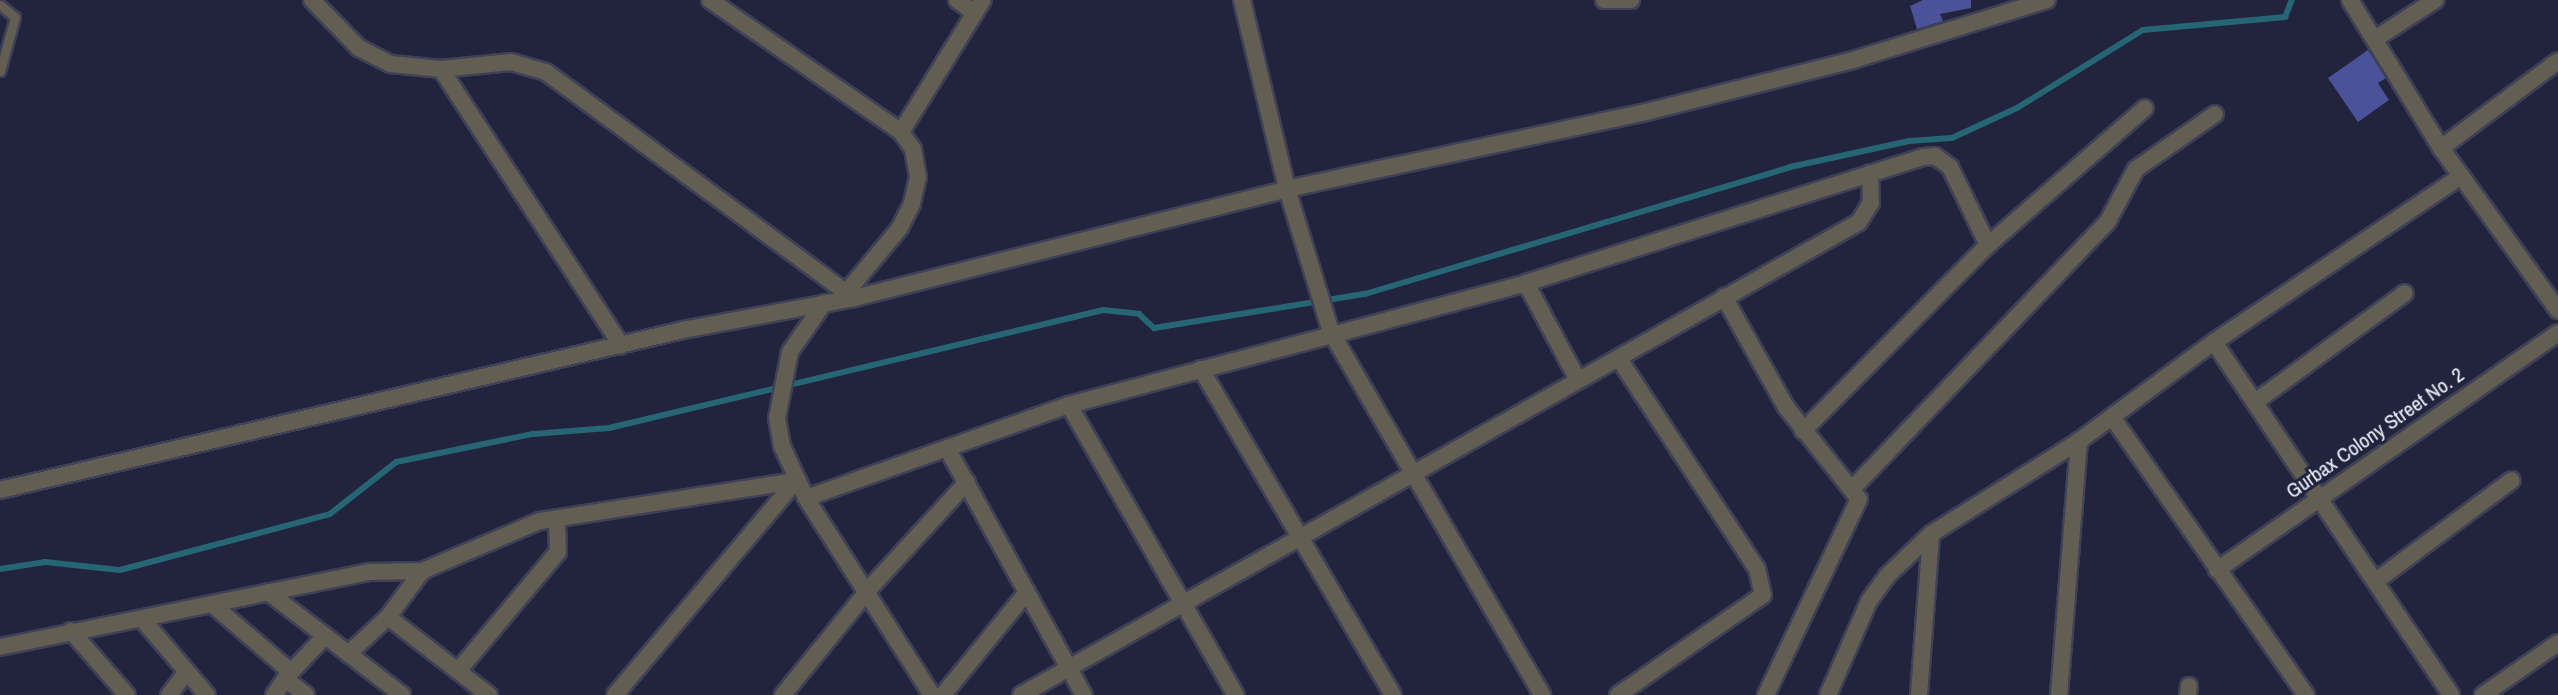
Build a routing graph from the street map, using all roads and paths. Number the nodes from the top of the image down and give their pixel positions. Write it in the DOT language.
graph roads {
  1 [pos="312,0"];
  2 [pos="710,0"];
  3 [pos="957,0"];
  4 [pos="1242,0"];
  5 [pos="1604,0"];
  6 [pos="1631,0"];
  7 [pos="2047,0"];
  8 [pos="2350,0"];
  9 [pos="2435,0"];
  10 [pos="0,5"];
  11 [pos="977,5"];
  12 [pos="2375,39"];
  13 [pos="2558,61"];
  14 [pos="441,69"];
  15 [pos="0,71"];
  16 [pos="2145,108"];
  17 [pos="2215,114"];
  18 [pos="901,132"];
  19 [pos="2441,148"];
  20 [pos="1870,173"];
  21 [pos="2461,176"];
  22 [pos="1287,189"];
  23 [pos="1988,245"];
  24 [pos="1526,284"];
  25 [pos="2405,293"];
  26 [pos="849,296"];
  27 [pos="1724,297"];
  28 [pos="824,303"];
  29 [pos="2558,310"];
  30 [pos="1331,332"];
  31 [pos="2558,333"];
  32 [pos="2214,342"];
  33 [pos="621,345"];
  34 [pos="1619,358"];
  35 [pos="1201,369"];
  36 [pos="1578,380"];
  37 [pos="2255,402"];
  38 [pos="1069,405"];
  39 [pos="2112,417"];
  40 [pos="1803,431"];
  41 [pos="2079,441"];
  42 [pos="948,450"];
  43 [pos="1412,471"];
  44 [pos="2512,480"];
  45 [pos="796,481"];
  46 [pos="967,482"];
  47 [pos="1854,487"];
  48 [pos="0,490"];
  49 [pos="2321,497"];
  50 [pos="806,498"];
  51 [pos="557,518"];
  52 [pos="1931,534"];
  53 [pos="1297,538"];
  54 [pos="2217,570"];
  55 [pos="422,571"];
  56 [pos="2376,580"];
  57 [pos="869,589"];
  58 [pos="268,592"];
  59 [pos="1027,592"];
  60 [pos="1182,601"];
  61 [pos="212,604"];
  62 [pos="388,617"];
  63 [pos="142,619"];
  64 [pos="71,632"];
  65 [pos="325,636"];
  66 [pos="2558,643"];
  67 [pos="0,647"];
  68 [pos="348,654"];
  69 [pos="1067,666"];
  70 [pos="458,671"];
  71 [pos="184,675"];
  72 [pos="288,675"];
  73 [pos="127,695"];
  74 [pos="169,695"];
  75 [pos="207,695"];
  76 [pos="274,695"];
  77 [pos="306,695"];
  78 [pos="402,695"];
  79 [pos="489,695"];
  80 [pos="615,695"];
  81 [pos="783,695"];
  82 [pos="932,695"];
  83 [pos="943,695"];
  84 [pos="1021,695"];
  85 [pos="1084,695"];
  86 [pos="1236,695"];
  87 [pos="1393,695"];
  88 [pos="1542,695"];
  89 [pos="1618,695"];
  90 [pos="1766,695"];
  91 [pos="1828,695"];
  92 [pos="1919,695"];
  93 [pos="2059,695"];
  94 [pos="2306,695"];
  95 [pos="2451,695"];
  96 [pos="2482,695"];
  1 -- 14 [label="street"];
  2 -- 18 [label="street"];
  3 -- 11 [label="street"];
  4 -- 22 [label="street"];
  5 -- 6 [label="street"];
  7 -- 22 [label="street"];
  8 -- 12 [label="street"];
  9 -- 12 [label="street"];
  10 -- 15 [label="lane"];
  11 -- 18 [label="street"];
  12 -- 19 [label="street"];
  13 -- 19 [label="street"];
  14 -- 26 [label="street"];
  14 -- 33 [label="street"];
  16 -- 23 [label="street"];
  17 -- 47 [label="street"];
  18 -- 26 [label="street"];
  19 -- 21 [label="street"];
  20 -- 23 [label="street"];
  20 -- 24 [label="street"];
  20 -- 27 [label="street"];
  21 -- 29 [label="street"];
  21 -- 32 [label="street"];
  22 -- 26 [label="street"];
  22 -- 30 [label="street"];
  23 -- 40 [label="street"];
  24 -- 30 [label="street"];
  24 -- 36 [label="street"];
  25 -- 37 [label="street"];
  26 -- 28 [label="street"];
  27 -- 34 [label="street"];
  27 -- 40 [label="street"];
  28 -- 33 [label="street"];
  28 -- 45 [label="street"];
  30 -- 35 [label="street"];
  30 -- 43 [label="street"];
  31 -- 49 [label="street, Gurbax Colony Street No. 2"];
  32 -- 37 [label="street"];
  32 -- 39 [label="street"];
  33 -- 48 [label="street"];
  34 -- 36 [label="street"];
  34 -- 89 [label="street"];
  35 -- 38 [label="street"];
  35 -- 53 [label="street"];
  36 -- 43 [label="street"];
  37 -- 49 [label="street"];
  38 -- 42 [label="street"];
  38 -- 60 [label="street"];
  39 -- 41 [label="street"];
  39 -- 54 [label="street"];
  40 -- 47 [label="street"];
  41 -- 52 [label="street"];
  41 -- 93 [label="street"];
  42 -- 46 [label="street"];
  42 -- 50 [label="street"];
  43 -- 53 [label="street"];
  43 -- 88 [label="street"];
  44 -- 56 [label="street"];
  45 -- 50 [label="street"];
  45 -- 51 [label="street"];
  45 -- 80 [label="street"];
  46 -- 57 [label="street"];
  46 -- 59 [label="street"];
  47 -- 90 [label="street"];
  49 -- 54 [label="street, Gurbax Colony Street No. 2"];
  49 -- 56 [label="street"];
  50 -- 57 [label="street"];
  51 -- 55 [label="street"];
  51 -- 70 [label="street"];
  52 -- 91 [label="street"];
  52 -- 92 [label="street"];
  53 -- 60 [label="street"];
  53 -- 87 [label="street"];
  54 -- 94 [label="street"];
  55 -- 58 [label="street"];
  55 -- 62 [label="street"];
  56 -- 95 [label="street"];
  57 -- 81 [label="street"];
  57 -- 82 [label="street"];
  58 -- 61 [label="street"];
  58 -- 65 [label="street"];
  59 -- 69 [label="street"];
  59 -- 83 [label="street"];
  60 -- 69 [label="street"];
  60 -- 86 [label="street"];
  61 -- 63 [label="street"];
  61 -- 72 [label="street"];
  62 -- 68 [label="street"];
  62 -- 70 [label="street"];
  63 -- 64 [label="street"];
  63 -- 71 [label="street"];
  64 -- 67 [label="street"];
  64 -- 73 [label="street"];
  65 -- 68 [label="street"];
  65 -- 72 [label="street"];
  66 -- 96 [label="street"];
  68 -- 78 [label="street"];
  69 -- 84 [label="street"];
  69 -- 85 [label="street"];
  70 -- 79 [label="street"];
  71 -- 74 [label="street"];
  71 -- 75 [label="street"];
  72 -- 76 [label="street"];
  72 -- 77 [label="street"];
}
